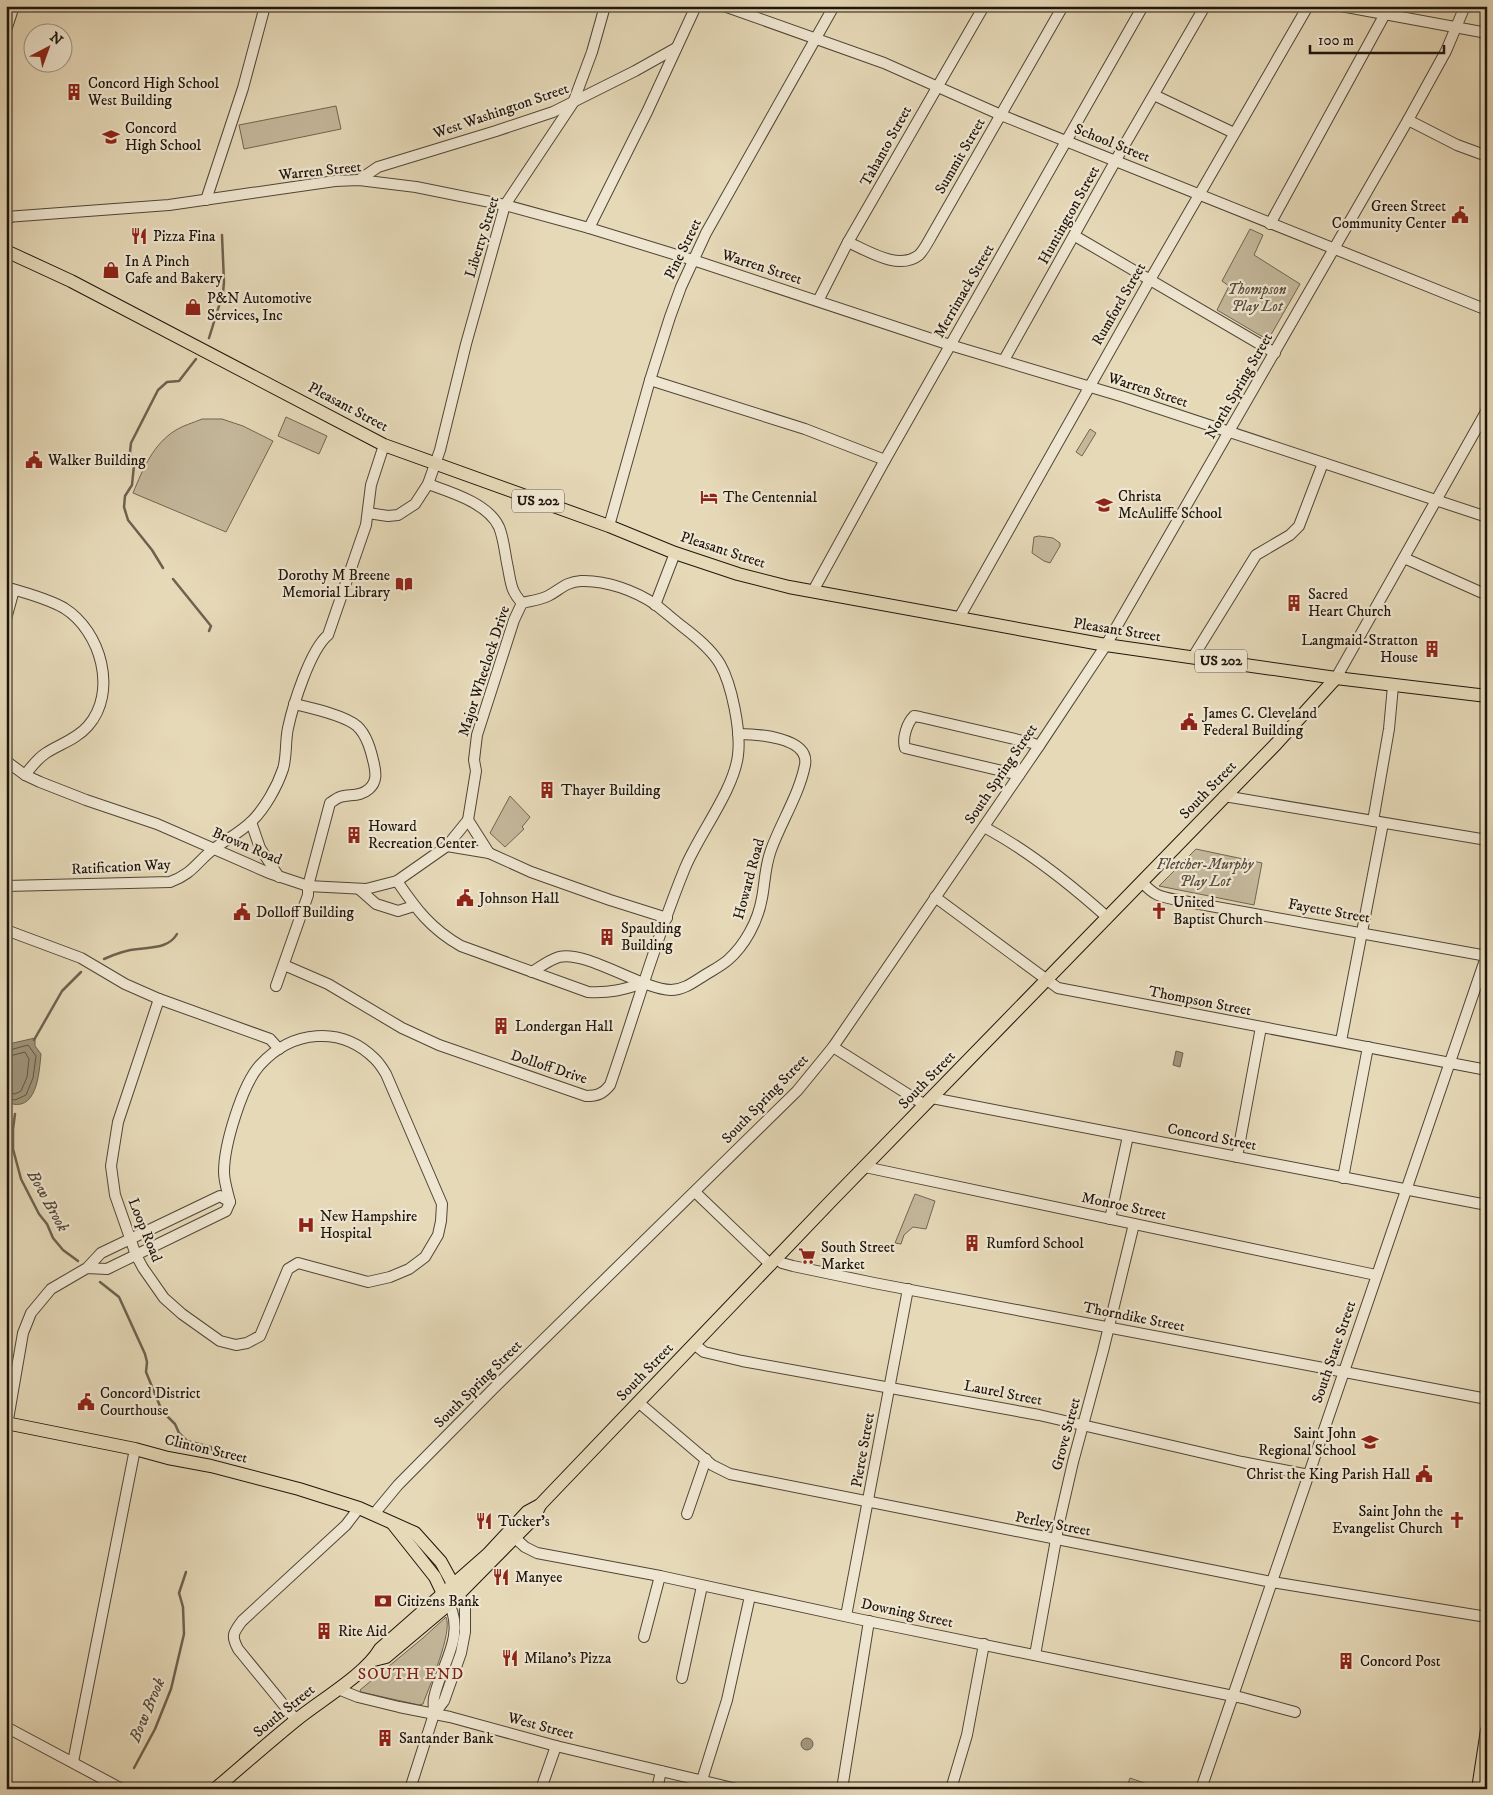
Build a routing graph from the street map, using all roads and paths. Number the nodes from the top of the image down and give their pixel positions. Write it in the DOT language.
graph roads {
  1 [pos="14,6"];
  2 [pos="265,6"];
  3 [pos="605,6"];
  4 [pos="696,6"];
  5 [pos="724,6"];
  6 [pos="834,6"];
  7 [pos="984,6"];
  8 [pos="1063,6"];
  9 [pos="1143,6"];
  10 [pos="1205,6"];
  11 [pos="1308,6"];
  12 [pos="1341,6"];
  13 [pos="1465,6"];
  14 [pos="1385,14"];
  15 [pos="1457,27"];
  16 [pos="6,30"];
  17 [pos="1487,32"];
  18 [pos="816,38"];
  19 [pos="676,48"];
  20 [pos="936,87"];
  21 [pos="1154,95"];
  22 [pos="573,103"];
  23 [pos="1001,115"];
  24 [pos="1408,120"];
  25 [pos="1234,133"];
  26 [pos="1067,140"];
  27 [pos="1487,156"];
  28 [pos="1116,161"];
  29 [pos="359,180"];
  30 [pos="1199,195"];
  31 [pos="206,200"];
  32 [pos="505,205"];
  33 [pos="7,218"];
  34 [pos="1270,224"];
  35 [pos="589,228"];
  36 [pos="1075,236"];
  37 [pos="848,242"];
  38 [pos="1335,249"];
  39 [pos="6,251"];
  40 [pos="693,260"];
  41 [pos="1150,280"];
  42 [pos="818,301"];
  43 [pos="1487,310"];
  44 [pos="950,345"];
  45 [pos="1275,353"];
  46 [pos="1004,360"];
  47 [pos="650,380"];
  48 [pos="1090,387"];
  49 [pos="1487,410"];
  50 [pos="1229,433"];
  51 [pos="384,444"];
  52 [pos="885,460"];
  53 [pos="1322,463"];
  54 [pos="434,464"];
  55 [pos="428,484"];
  56 [pos="1436,500"];
  57 [pos="368,513"];
  58 [pos="1487,517"];
  59 [pos="609,526"];
  60 [pos="675,553"];
  61 [pos="1404,558"];
  62 [pos="10,589"];
  63 [pos="812,591"];
  64 [pos="1487,595"];
  65 [pos="522,603"];
  66 [pos="655,605"];
  67 [pos="959,618"];
  68 [pos="6,619"];
  69 [pos="1106,645"];
  70 [pos="1192,657"];
  71 [pos="1336,678"];
  72 [pos="1393,686"];
  73 [pos="1487,696"];
  74 [pos="294,704"];
  75 [pos="738,734"];
  76 [pos="1039,746"];
  77 [pos="6,761"];
  78 [pos="25,775"];
  79 [pos="1019,775"];
  80 [pos="1224,796"];
  81 [pos="468,820"];
  82 [pos="251,822"];
  83 [pos="1378,822"];
  84 [pos="984,827"];
  85 [pos="1487,840"];
  86 [pos="447,846"];
  87 [pos="213,849"];
  88 [pos="489,853"];
  89 [pos="691,855"];
  90 [pos="279,876"];
  91 [pos="397,881"];
  92 [pos="1142,882"];
  93 [pos="6,886"];
  94 [pos="308,886"];
  95 [pos="359,889"];
  96 [pos="935,897"];
  97 [pos="414,906"];
  98 [pos="1107,916"];
  99 [pos="666,918"];
  100 [pos="6,930"];
  101 [pos="1362,932"];
  102 [pos="1486,955"];
  103 [pos="284,965"];
  104 [pos="532,972"];
  105 [pos="1047,980"];
  106 [pos="644,983"];
  107 [pos="276,986"];
  108 [pos="159,999"];
  109 [pos="1261,1028"];
  110 [pos="1341,1041"];
  111 [pos="833,1047"];
  112 [pos="1368,1047"];
  113 [pos="279,1049"];
  114 [pos="1449,1063"];
  115 [pos="1487,1070"];
  116 [pos="929,1101"];
  117 [pos="1128,1136"];
  118 [pos="1237,1157"];
  119 [pos="866,1167"];
  120 [pos="1343,1178"];
  121 [pos="1405,1190"];
  122 [pos="694,1192"];
  123 [pos="230,1202"];
  124 [pos="1487,1204"];
  125 [pos="1110,1219"];
  126 [pos="1134,1224"];
  127 [pos="130,1239"];
  128 [pos="136,1255"];
  129 [pos="774,1261"];
  130 [pos="87,1268"];
  131 [pos="1376,1275"];
  132 [pos="908,1289"];
  133 [pos="1108,1327"];
  134 [pos="694,1344"];
  135 [pos="1344,1372"];
  136 [pos="890,1387"];
  137 [pos="1487,1399"];
  138 [pos="638,1402"];
  139 [pos="1084,1425"];
  140 [pos="7,1426"];
  141 [pos="135,1449"];
  142 [pos="706,1459"];
  143 [pos="1309,1475"];
  144 [pos="868,1502"];
  145 [pos="540,1505"];
  146 [pos="359,1508"];
  147 [pos="374,1514"];
  148 [pos="687,1514"];
  149 [pos="393,1524"];
  150 [pos="515,1538"];
  151 [pos="1057,1540"];
  152 [pos="660,1576"];
  153 [pos="1272,1582"];
  154 [pos="702,1586"];
  155 [pos="456,1589"];
  156 [pos="750,1596"];
  157 [pos="446,1599"];
  158 [pos="846,1616"];
  159 [pos="1487,1617"];
  160 [pos="869,1621"];
  161 [pos="644,1637"];
  162 [pos="984,1644"];
  163 [pos="1034,1655"];
  164 [pos="682,1678"];
  165 [pos="338,1689"];
  166 [pos="1233,1696"];
  167 [pos="1295,1712"];
  168 [pos="434,1714"];
  169 [pos="296,1720"];
  170 [pos="6,1727"];
  171 [pos="1487,1730"];
  172 [pos="556,1746"];
  173 [pos="73,1762"];
  174 [pos="661,1771"];
  175 [pos="702,1780"];
  176 [pos="724,1787"];
  177 [pos="122,1789"];
  178 [pos="215,1789"];
  179 [pos="410,1789"];
  180 [pos="541,1789"];
  181 [pos="657,1789"];
  182 [pos="737,1789"];
  183 [pos="842,1789"];
  184 [pos="951,1789"];
  185 [pos="1201,1789"];
  186 [pos="1478,1789"];
  1 -- 16 [label="street"];
  2 -- 31 [label="street"];
  3 -- 22 [label="street, Liberty Street"];
  4 -- 19 [label="street"];
  5 -- 18 [label="street, School Street"];
  6 -- 18 [label="street, Pine Street"];
  7 -- 20 [label="street, Tahanto Street"];
  8 -- 23 [label="street, Summit Street"];
  9 -- 26 [label="street, Merrimack Street"];
  10 -- 21 [label="street, Huntington Street"];
  11 -- 25 [label="street, Rumford Street"];
  12 -- 14 [label="street"];
  13 -- 15 [label="street, North Spring Street"];
  14 -- 15 [label="street"];
  14 -- 34 [label="street"];
  15 -- 17 [label="street"];
  15 -- 24 [label="street, North Spring Street"];
  18 -- 20 [label="street, School Street"];
  18 -- 40 [label="street, Pine Street"];
  19 -- 22 [label="street, West Washington Street"];
  19 -- 35 [label="street"];
  20 -- 23 [label="street, School Street"];
  20 -- 37 [label="street, Tahanto Street"];
  21 -- 25 [label="street"];
  21 -- 28 [label="street, Huntington Street"];
  22 -- 29 [label="street, West Washington Street"];
  22 -- 32 [label="street, Liberty Street"];
  23 -- 26 [label="street, School Street"];
  23 -- 37 [label="street, Summit Street"];
  24 -- 27 [label="street"];
  24 -- 38 [label="street, North Spring Street"];
  25 -- 30 [label="street, Rumford Street"];
  26 -- 28 [label="street, School Street"];
  26 -- 44 [label="street, Merrimack Street"];
  28 -- 30 [label="street, School Street"];
  28 -- 36 [label="street, Huntington Street"];
  29 -- 31 [label="street, Warren Street"];
  29 -- 32 [label="street, Warren Street"];
  30 -- 34 [label="street, School Street"];
  30 -- 41 [label="street, Rumford Street"];
  31 -- 33 [label="street, Warren Street"];
  32 -- 35 [label="street, Warren Street"];
  32 -- 54 [label="street, Liberty Street"];
  34 -- 38 [label="street, School Street"];
  35 -- 40 [label="street, Warren Street"];
  36 -- 41 [label="street"];
  36 -- 46 [label="street, Huntington Street"];
  37 -- 42 [label="street, Tahanto Street"];
  38 -- 43 [label="street, School Street"];
  38 -- 45 [label="street, North Spring Street"];
  39 -- 51 [label="main road, Pleasant Street / US 202"];
  40 -- 42 [label="street, Warren Street"];
  40 -- 47 [label="street, Pine Street"];
  41 -- 45 [label="street"];
  41 -- 48 [label="street, Rumford Street"];
  42 -- 44 [label="street, Warren Street"];
  44 -- 46 [label="street, Warren Street"];
  44 -- 52 [label="street, Merrimack Street"];
  45 -- 50 [label="street, North Spring Street"];
  46 -- 48 [label="street, Warren Street"];
  47 -- 52 [label="street"];
  47 -- 59 [label="street, Pine Street"];
  48 -- 50 [label="street, Warren Street"];
  48 -- 67 [label="street, Rumford Street"];
  49 -- 56 [label="street"];
  50 -- 53 [label="street, Warren Street"];
  50 -- 69 [label="street, North Spring Street"];
  51 -- 54 [label="main road, Pleasant Street / US 202"];
  51 -- 57 [label="street, Ratification Way"];
  52 -- 63 [label="street, Merrimack Street"];
  53 -- 56 [label="street, Warren Street"];
  53 -- 70 [label="street"];
  54 -- 55 [label="street, Liberty Street"];
  54 -- 59 [label="main road, Pleasant Street / US 202"];
  55 -- 57 [label="street, Liberty Street"];
  55 -- 65 [label="street"];
  56 -- 58 [label="street, Warren Street"];
  56 -- 61 [label="street"];
  57 -- 74 [label="street, Ratification Way"];
  59 -- 60 [label="main road, Pleasant Street / US 202"];
  60 -- 63 [label="main road, Pleasant Street / US 202"];
  60 -- 66 [label="street"];
  61 -- 64 [label="street"];
  61 -- 71 [label="street"];
  62 -- 68 [label="street"];
  62 -- 78 [label="street"];
  63 -- 67 [label="main road, Pleasant Street / US 202"];
  65 -- 66 [label="street, Major Wheelock Drive"];
  65 -- 81 [label="street, Major Wheelock Drive"];
  66 -- 75 [label="street, Major Wheelock Drive"];
  67 -- 69 [label="main road, Pleasant Street / US 202"];
  69 -- 70 [label="main road, Pleasant Street / US 202"];
  69 -- 76 [label="street, South Spring Street"];
  70 -- 71 [label="main road, Pleasant Street / US 202"];
  71 -- 72 [label="main road, Pleasant Street / US 202"];
  71 -- 80 [label="main road, South Street"];
  72 -- 73 [label="main road, Pleasant Street / US 202"];
  72 -- 83 [label="street"];
  74 -- 82 [label="street, Ratification Way"];
  74 -- 94 [label="street"];
  75 -- 89 [label="street, Major Wheelock Drive"];
  75 -- 106 [label="street, Howard Road"];
  76 -- 79 [label="street, South Spring Street"];
  76 -- 79 [label="street"];
  77 -- 78 [label="street, Brown Road"];
  78 -- 87 [label="street, Brown Road"];
  79 -- 84 [label="street, South Spring Street"];
  80 -- 83 [label="street"];
  80 -- 92 [label="main road, South Street"];
  81 -- 86 [label="street, Brown Road"];
  81 -- 88 [label="street"];
  82 -- 87 [label="street, Ratification Way"];
  82 -- 90 [label="street"];
  83 -- 85 [label="street"];
  83 -- 101 [label="street"];
  84 -- 96 [label="street, South Spring Street"];
  84 -- 98 [label="street"];
  86 -- 88 [label="street"];
  86 -- 91 [label="street, Brown Road"];
  87 -- 90 [label="street, Brown Road"];
  87 -- 93 [label="street, Ratification Way"];
  88 -- 99 [label="street"];
  89 -- 99 [label="street, Dolloff Drive"];
  90 -- 94 [label="street, Brown Road"];
  91 -- 95 [label="street, Brown Road"];
  91 -- 97 [label="street"];
  92 -- 98 [label="main road, South Street"];
  92 -- 101 [label="street, Fayette Street"];
  94 -- 95 [label="street, Brown Road"];
  94 -- 103 [label="street"];
  95 -- 97 [label="street"];
  96 -- 105 [label="street, Thompson Street"];
  96 -- 111 [label="street, South Spring Street"];
  97 -- 104 [label="street"];
  98 -- 105 [label="main road, South Street"];
  99 -- 106 [label="street, Dolloff Drive"];
  100 -- 108 [label="street"];
  101 -- 102 [label="street, Fayette Street"];
  101 -- 110 [label="street"];
  102 -- 114 [label="street, South State Street"];
  103 -- 106 [label="street, Dolloff Drive"];
  103 -- 107 [label="street"];
  104 -- 106 [label="street"];
  104 -- 106 [label="street"];
  105 -- 109 [label="street, Thompson Street"];
  105 -- 116 [label="main road, South Street"];
  108 -- 113 [label="street"];
  108 -- 127 [label="street, Loop Road"];
  109 -- 110 [label="street, Thompson Street"];
  109 -- 118 [label="street"];
  110 -- 112 [label="street, Thompson Street"];
  111 -- 116 [label="street, Concord Street"];
  111 -- 122 [label="street, South Spring Street"];
  112 -- 114 [label="street, Thompson Street"];
  112 -- 120 [label="street"];
  113 -- 123 [label="street, Loop Road"];
  113 -- 128 [label="street, Loop Road"];
  114 -- 115 [label="street, Thompson Street"];
  114 -- 121 [label="street, South State Street"];
  116 -- 117 [label="street, Concord Street"];
  116 -- 119 [label="main road, South Street"];
  117 -- 118 [label="street, Concord Street"];
  117 -- 125 [label="street"];
  118 -- 120 [label="street, Concord Street"];
  119 -- 125 [label="street, Monroe Street"];
  119 -- 129 [label="main road, South Street"];
  120 -- 121 [label="street, Concord Street"];
  121 -- 124 [label="street, Concord Street"];
  121 -- 131 [label="street, South State Street"];
  122 -- 129 [label="street, Thorndike Street"];
  122 -- 147 [label="street, South Spring Street"];
  123 -- 127 [label="street"];
  123 -- 128 [label="street"];
  125 -- 126 [label="street, Monroe Street"];
  126 -- 131 [label="street, Monroe Street"];
  126 -- 133 [label="street, Grove Street"];
  127 -- 128 [label="street, Loop Road"];
  127 -- 130 [label="street"];
  128 -- 130 [label="street"];
  129 -- 132 [label="street, Thorndike Street"];
  129 -- 134 [label="main road, South Street"];
  130 -- 140 [label="street"];
  131 -- 135 [label="street, South State Street"];
  132 -- 133 [label="street, Thorndike Street"];
  132 -- 136 [label="street, Pierce Street"];
  133 -- 135 [label="street, Thorndike Street"];
  133 -- 139 [label="street, Grove Street"];
  134 -- 136 [label="street, Laurel Street"];
  134 -- 138 [label="main road, South Street"];
  135 -- 137 [label="street, Thorndike Street"];
  135 -- 143 [label="street, South State Street"];
  136 -- 139 [label="street, Laurel Street"];
  136 -- 144 [label="street, Pierce Street"];
  138 -- 142 [label="street, Perley Street"];
  138 -- 145 [label="main road, South Street"];
  139 -- 143 [label="street, Laurel Street"];
  139 -- 151 [label="street, Grove Street"];
  140 -- 141 [label="main road, Clinton Street"];
  141 -- 146 [label="main road, Clinton Street"];
  141 -- 173 [label="street"];
  142 -- 144 [label="street, Perley Street"];
  142 -- 148 [label="street"];
  143 -- 153 [label="street, South State Street"];
  144 -- 151 [label="street, Perley Street"];
  144 -- 158 [label="street, Pierce Street"];
  145 -- 150 [label="main road, South Street"];
  145 -- 155 [label="main road, South Street"];
  146 -- 147 [label="main road, Clinton Street"];
  146 -- 169 [label="street"];
  147 -- 149 [label="main road, Clinton Street"];
  149 -- 155 [label="main road, Clinton Street"];
  149 -- 157 [label="main road, Clinton Street"];
  150 -- 152 [label="street, Downing Street"];
  150 -- 155 [label="main road, South Street"];
  151 -- 153 [label="street, Perley Street"];
  151 -- 163 [label="street, Grove Street"];
  152 -- 154 [label="street, Downing Street"];
  152 -- 161 [label="street"];
  153 -- 159 [label="street, Perley Street"];
  153 -- 166 [label="street, South State Street"];
  154 -- 156 [label="street, Downing Street"];
  154 -- 164 [label="street"];
  155 -- 157 [label="main road, South Street"];
  155 -- 168 [label="street"];
  156 -- 158 [label="street, Downing Street"];
  156 -- 175 [label="street"];
  157 -- 165 [label="main road, South Street"];
  157 -- 168 [label="street"];
  158 -- 160 [label="street, Downing Street"];
  160 -- 162 [label="street, Downing Street"];
  160 -- 183 [label="street"];
  162 -- 163 [label="street, Downing Street"];
  162 -- 184 [label="street"];
  163 -- 166 [label="street, Downing Street"];
  165 -- 168 [label="street, West Street"];
  165 -- 169 [label="main road, South Street"];
  166 -- 167 [label="street, Downing Street"];
  166 -- 185 [label="street, South State Street"];
  168 -- 172 [label="street, West Street"];
  168 -- 179 [label="street"];
  169 -- 178 [label="main road, South Street"];
  170 -- 173 [label="street"];
  171 -- 186 [label="main road"];
  172 -- 174 [label="street, West Street"];
  172 -- 180 [label="street"];
  173 -- 177 [label="street"];
  174 -- 175 [label="street, West Street"];
  174 -- 181 [label="street"];
  175 -- 176 [label="street, West Street"];
  176 -- 182 [label="street, West Street"];
}
